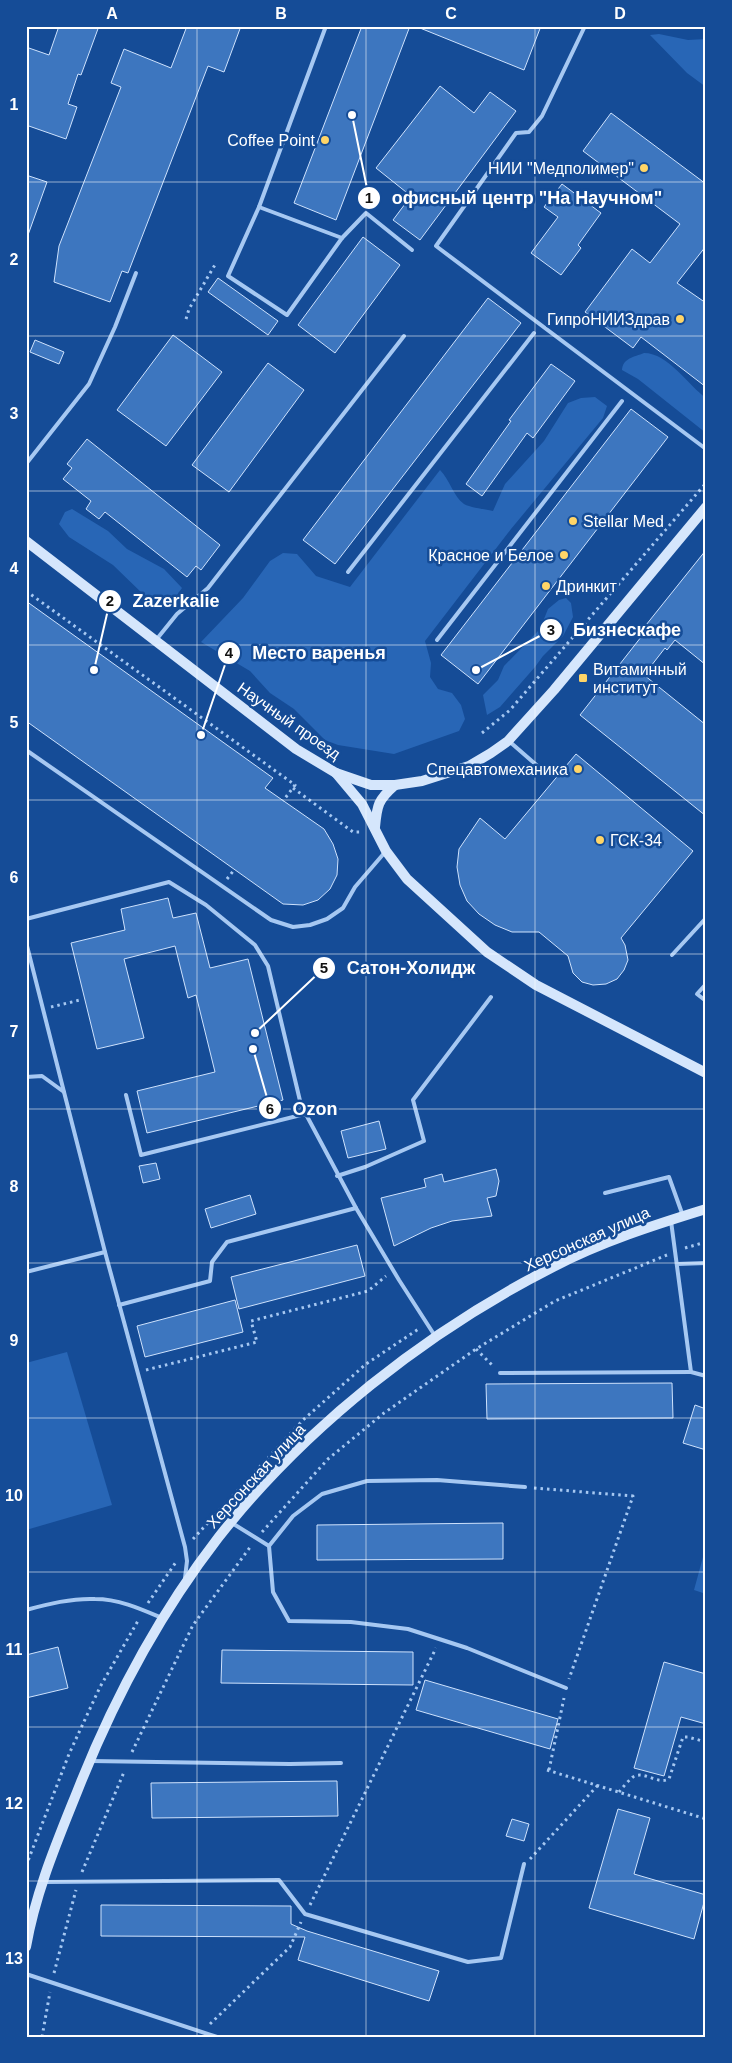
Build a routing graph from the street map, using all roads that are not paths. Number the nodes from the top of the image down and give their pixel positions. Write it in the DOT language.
graph roads {
  1 [pos="326,26"];
  2 [pos="585,26"];
  3 [pos="259,207"];
  4 [pos="342,238"];
  5 [pos="412,250"];
  6 [pos="136,273"];
  7 [pos="534,333"];
  8 [pos="404,336"];
  9 [pos="622,402"];
  10 [pos="706,449"];
  11 [pos="26,464"];
  12 [pos="706,507"];
  13 [pos="26,541"];
  14 [pos="348,572"];
  15 [pos="156,640"];
  16 [pos="437,640"];
  17 [pos="508,741"];
  18 [pos="26,750"];
  19 [pos="541,769"];
  20 [pos="336,773"];
  21 [pos="396,785"];
  22 [pos="376,830"];
  23 [pos="386,851"];
  24 [pos="706,918"];
  25 [pos="26,919"];
  26 [pos="26,942"];
  27 [pos="672,955"];
  28 [pos="706,984"];
  29 [pos="491,997"];
  30 [pos="706,1001"];
  31 [pos="706,1073"];
  32 [pos="26,1077"];
  33 [pos="64,1092"];
  34 [pos="126,1095"];
  35 [pos="305,1114"];
  36 [pos="337,1176"];
  37 [pos="605,1193"];
  38 [pos="356,1208"];
  39 [pos="706,1209"];
  40 [pos="683,1216"];
  41 [pos="671,1219"];
  42 [pos="105,1252"];
  43 [pos="706,1263"];
  44 [pos="677,1264"];
  45 [pos="26,1272"];
  46 [pos="119,1305"];
  47 [pos="436,1337"];
  48 [pos="691,1372"];
  49 [pos="500,1373"];
  50 [pos="706,1376"];
  51 [pos="525,1487"];
  52 [pos="231,1522"];
  53 [pos="268,1546"];
  54 [pos="184,1585"];
  55 [pos="26,1610"];
  56 [pos="162,1618"];
  57 [pos="566,1688"];
  58 [pos="90,1761"];
  59 [pos="341,1763"];
  60 [pos="524,1864"];
  61 [pos="42,1882"];
  62 [pos="27,1942"];
  63 [pos="26,1974"];
  64 [pos="217,2037"];
  1 -- 3 [label="lane"];
  2 -- 10 [label="lane"];
  3 -- 4 [label="lane"];
  3 -- 4 [label="lane"];
  4 -- 5 [label="lane"];
  6 -- 11 [label="lane"];
  7 -- 14 [label="lane"];
  8 -- 15 [label="lane"];
  9 -- 16 [label="lane"];
  12 -- 17 [label="street, Научный проезд"];
  13 -- 15 [label="street, Научный проезд"];
  15 -- 20 [label="street, Научный проезд"];
  17 -- 19 [label="lane"];
  17 -- 21 [label="street, Научный проезд"];
  18 -- 23 [label="lane"];
  20 -- 21 [label="street, Научный проезд"];
  20 -- 22 [label="street"];
  21 -- 22 [label="street"];
  22 -- 23 [label="street"];
  23 -- 31 [label="street"];
  24 -- 27 [label="lane"];
  25 -- 35 [label="lane"];
  26 -- 33 [label="lane"];
  28 -- 30 [label="lane"];
  29 -- 36 [label="lane"];
  32 -- 33 [label="lane"];
  33 -- 42 [label="lane"];
  34 -- 35 [label="lane"];
  35 -- 36 [label="lane"];
  36 -- 38 [label="lane"];
  37 -- 40 [label="lane"];
  38 -- 46 [label="lane"];
  38 -- 47 [label="lane"];
  39 -- 40 [label="street, Херсонская улица"];
  40 -- 41 [label="street, Херсонская улица"];
  41 -- 44 [label="lane"];
  41 -- 47 [label="street, Херсонская улица"];
  42 -- 45 [label="lane"];
  42 -- 46 [label="lane"];
  43 -- 44 [label="lane"];
  44 -- 48 [label="lane"];
  46 -- 54 [label="lane"];
  47 -- 52 [label="street, Херсонская улица"];
  48 -- 49 [label="lane"];
  48 -- 50 [label="lane"];
  51 -- 53 [label="lane"];
  52 -- 53 [label="lane"];
  52 -- 54 [label="street, Херсонская улица"];
  53 -- 57 [label="lane"];
  54 -- 56 [label="street, Херсонская улица"];
  55 -- 56 [label="lane"];
  56 -- 58 [label="street, Херсонская улица"];
  58 -- 59 [label="lane"];
  58 -- 61 [label="street, Херсонская улица"];
  60 -- 61 [label="lane"];
  61 -- 62 [label="street, Херсонская улица"];
  63 -- 64 [label="lane"];
}
